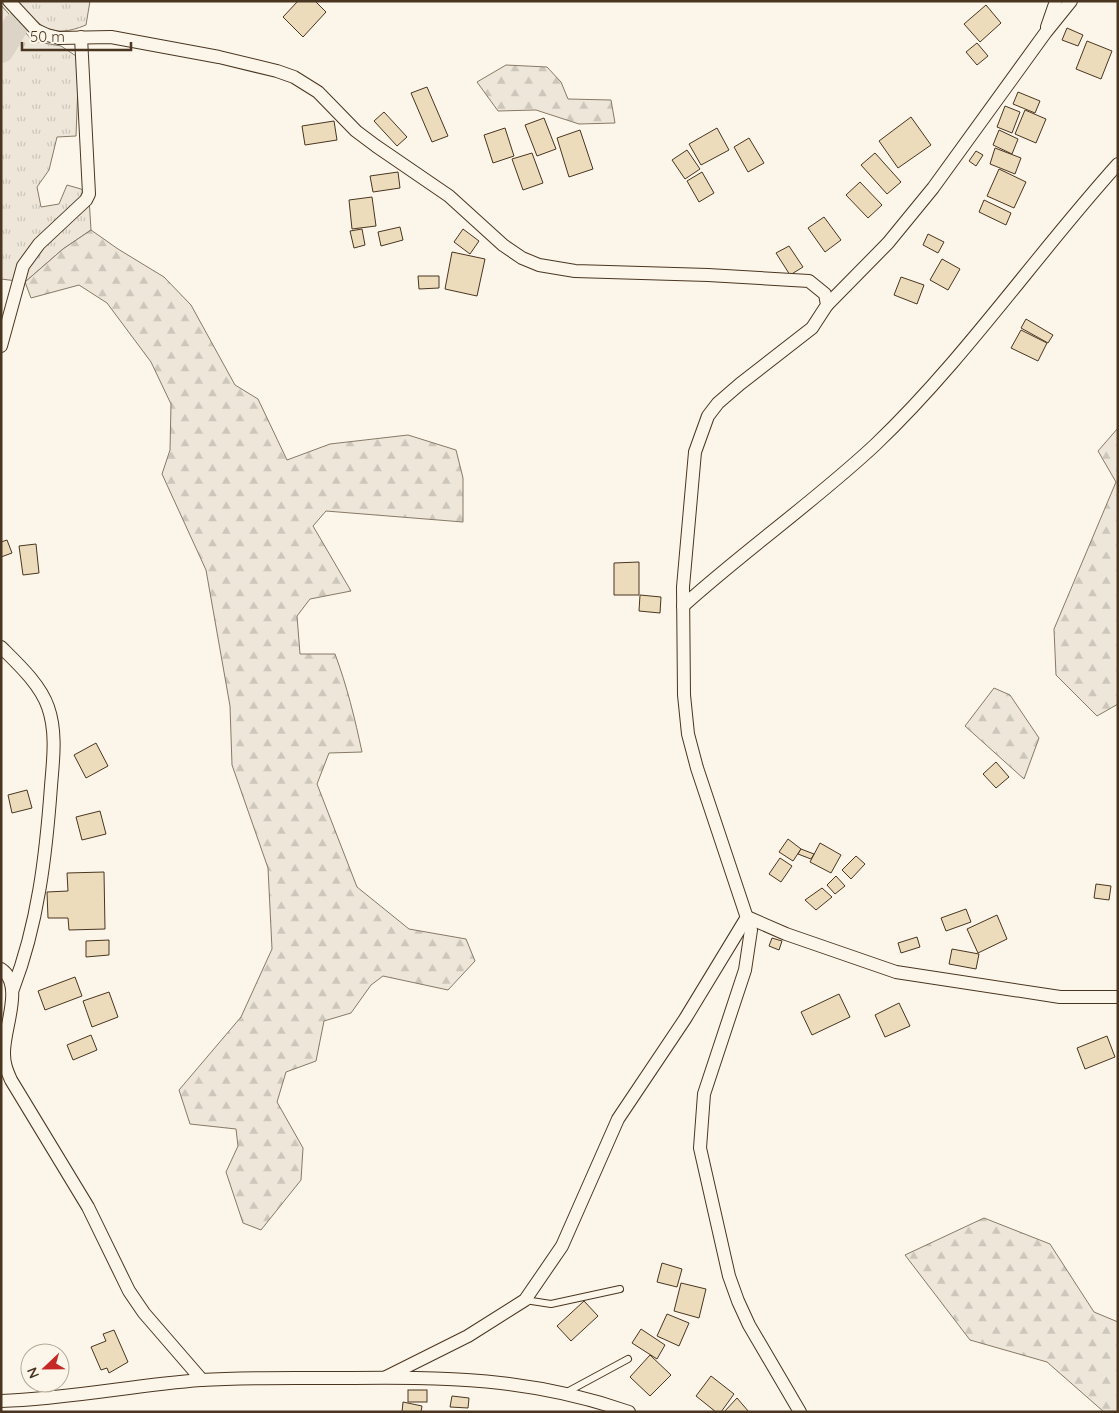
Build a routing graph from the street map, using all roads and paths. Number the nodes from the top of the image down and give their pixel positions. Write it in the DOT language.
graph roads {
  1 [pos="9,1"];
  2 [pos="1056,1"];
  3 [pos="1071,1"];
  4 [pos="1046,32"];
  5 [pos="81,37"];
  6 [pos="1118,164"];
  7 [pos="827,305"];
  8 [pos="1,346"];
  9 [pos="683,606"];
  10 [pos="1,647"];
  11 [pos="747,917"];
  12 [pos="1,969"];
  13 [pos="13,988"];
  14 [pos="1118,996"];
  15 [pos="3,1066"];
  16 [pos="620,1289"];
  17 [pos="526,1300"];
  18 [pos="628,1359"];
  19 [pos="386,1377"];
  20 [pos="202,1380"];
  21 [pos="566,1393"];
  22 [pos="1,1401"];
  23 [pos="629,1412"];
  24 [pos="800,1412"];
  1 -- 5 [label="street"];
  2 -- 4 [label="street"];
  3 -- 4 [label="street"];
  4 -- 7 [label="street"];
  5 -- 7 [label="street"];
  5 -- 8 [label="street"];
  6 -- 9 [label="street"];
  7 -- 9 [label="street"];
  9 -- 11 [label="street"];
  10 -- 13 [label="street"];
  11 -- 14 [label="street"];
  11 -- 17 [label="street"];
  11 -- 24 [label="street"];
  12 -- 13 [label="street"];
  13 -- 15 [label="street"];
  15 -- 20 [label="street"];
  16 -- 17 [label="lane"];
  17 -- 19 [label="street"];
  18 -- 21 [label="lane"];
  19 -- 20 [label="street"];
  19 -- 21 [label="street"];
  20 -- 22 [label="street"];
  21 -- 23 [label="street"];
}
